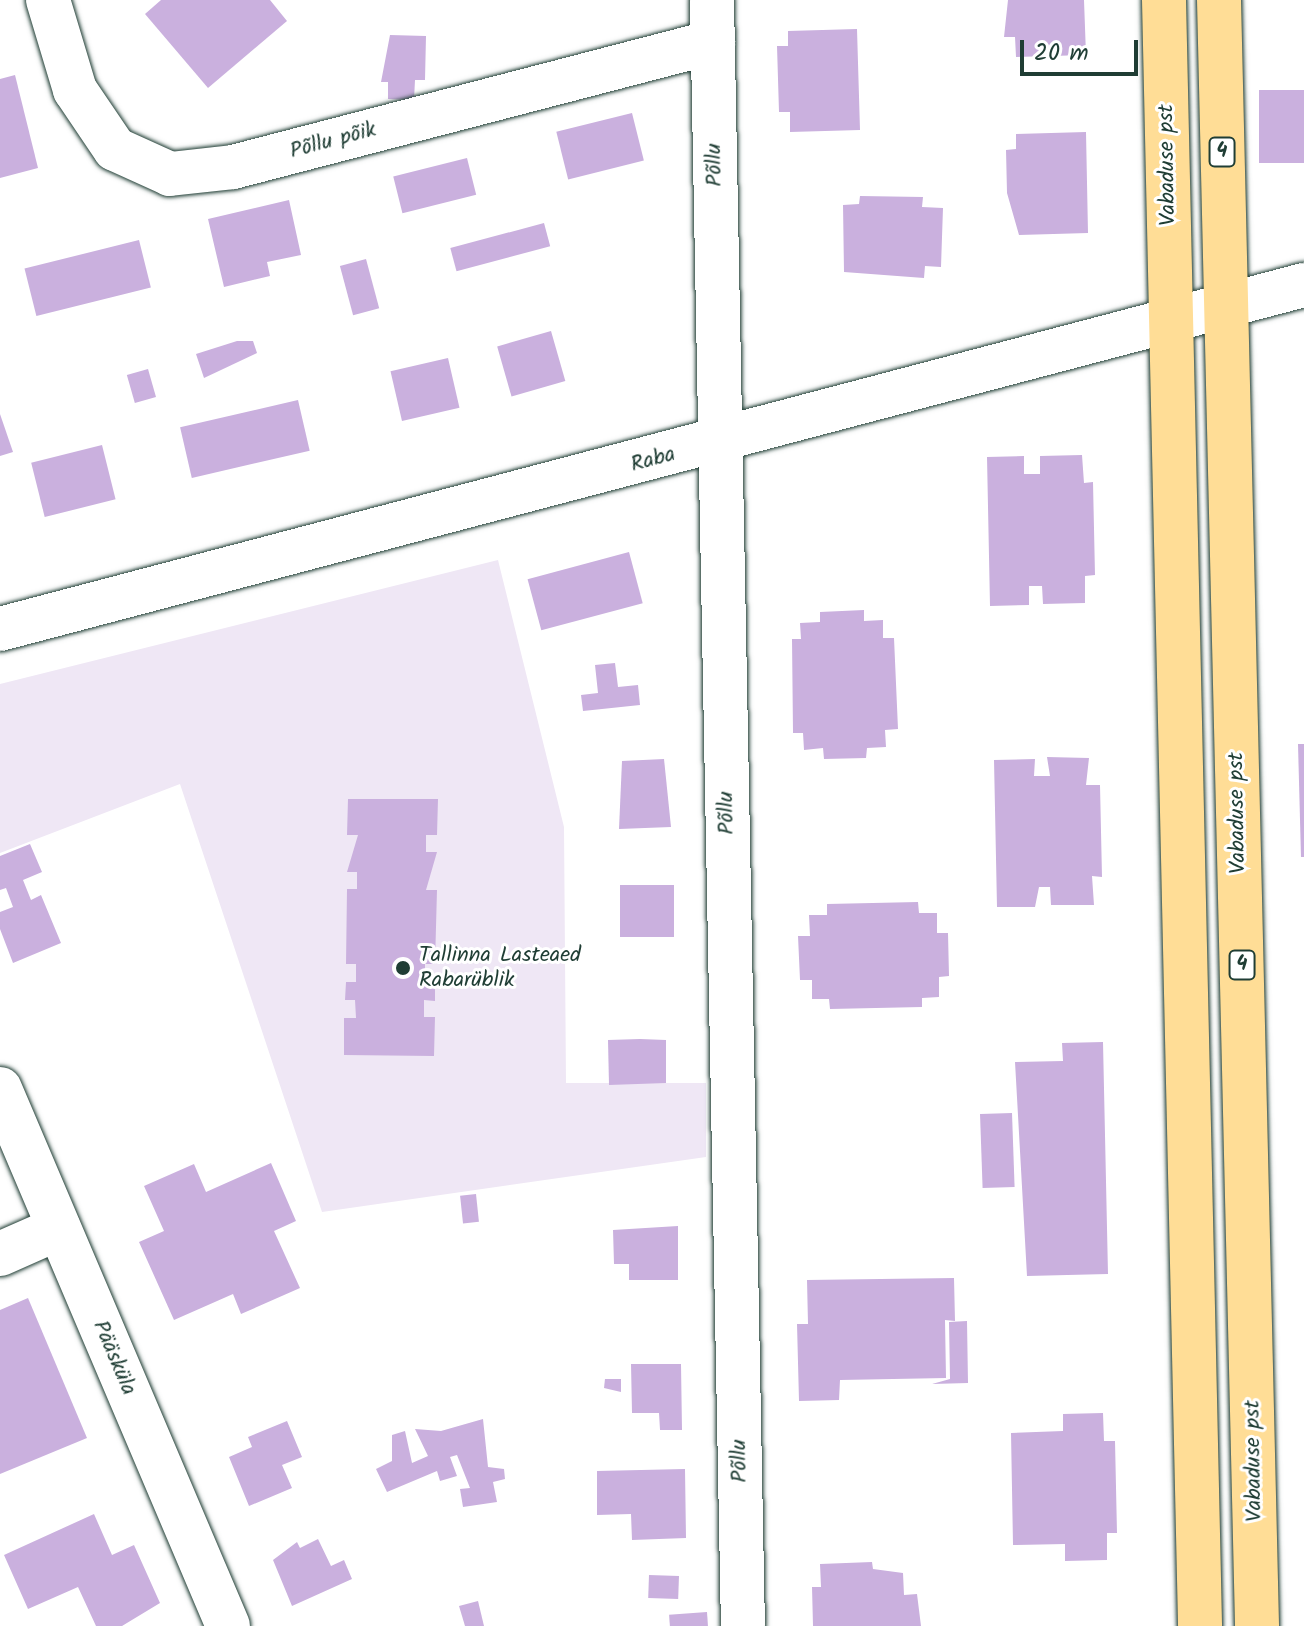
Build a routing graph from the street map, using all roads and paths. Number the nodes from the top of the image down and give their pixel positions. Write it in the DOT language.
graph roads {
  1 [pos="48,0"];
  2 [pos="1164,0"];
  3 [pos="1219,0"];
  4 [pos="713,21"];
  5 [pos="1304,285"];
  6 [pos="1226,304"];
  7 [pos="1171,320"];
  8 [pos="720,443"];
  9 [pos="0,629"];
  10 [pos="0,1089"];
  11 [pos="59,1228"];
  12 [pos="0,1254"];
  13 [pos="228,1626"];
  14 [pos="743,1626"];
  15 [pos="1200,1626"];
  16 [pos="1257,1626"];
  1 -- 4 [label="street, Põllu põik"];
  2 -- 7 [label="highway, Vabaduse pst"];
  3 -- 6 [label="highway, Vabaduse pst / 4"];
  4 -- 8 [label="street, Põllu"];
  5 -- 6 [label="street, Raba"];
  6 -- 7 [label="street, Raba"];
  6 -- 16 [label="highway, Vabaduse pst / 4"];
  7 -- 8 [label="street, Raba"];
  7 -- 15 [label="highway, Vabaduse pst"];
  8 -- 9 [label="street, Raba"];
  8 -- 14 [label="street, Põllu"];
  10 -- 11 [label="street, Pääsküla"];
  11 -- 12 [label="street"];
  11 -- 13 [label="street, Pääsküla"];
}
